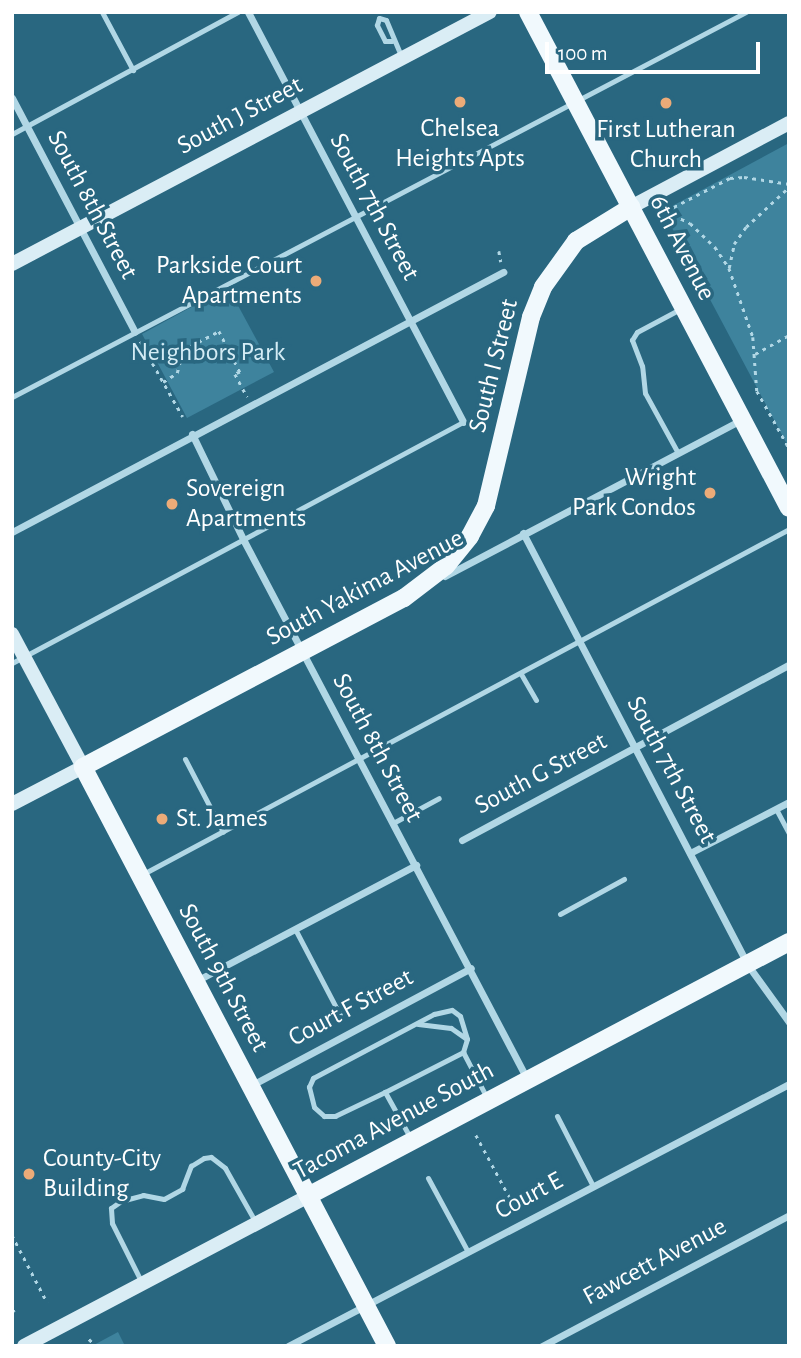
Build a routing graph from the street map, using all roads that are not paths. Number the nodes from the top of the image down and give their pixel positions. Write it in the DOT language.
graph roads {
  1 [pos="102,12"];
  2 [pos="238,12"];
  3 [pos="248,12"];
  4 [pos="490,12"];
  5 [pos="528,12"];
  6 [pos="746,12"];
  7 [pos="392,41"];
  8 [pos="402,58"];
  9 [pos="133,69"];
  10 [pos="12,98"];
  11 [pos="575,102"];
  12 [pos="300,112"];
  13 [pos="789,122"];
  14 [pos="27,127"];
  15 [pos="12,134"];
  16 [pos="631,207"];
  17 [pos="355,216"];
  18 [pos="80,228"];
  19 [pos="12,264"];
  20 [pos="503,272"];
  21 [pos="683,308"];
  22 [pos="410,322"];
  23 [pos="135,332"];
  24 [pos="12,397"];
  25 [pos="742,419"];
  26 [pos="463,422"];
  27 [pos="192,434"];
  28 [pos="678,453"];
  29 [pos="789,509"];
  30 [pos="789,529"];
  31 [pos="12,532"];
  32 [pos="523,533"];
  33 [pos="244,541"];
  34 [pos="404,598"];
  35 [pos="12,634"];
  36 [pos="580,643"];
  37 [pos="303,651"];
  38 [pos="18,659"];
  39 [pos="789,665"];
  40 [pos="521,674"];
  41 [pos="536,700"];
  42 [pos="635,747"];
  43 [pos="185,759"];
  44 [pos="359,759"];
  45 [pos="83,767"];
  46 [pos="439,798"];
  47 [pos="789,802"];
  48 [pos="12,804"];
  49 [pos="776,809"];
  50 [pos="393,823"];
  51 [pos="223,832"];
  52 [pos="789,833"];
  53 [pos="462,841"];
  54 [pos="690,853"];
  55 [pos="415,865"];
  56 [pos="140,876"];
  57 [pos="624,879"];
  58 [pos="560,914"];
  59 [pos="295,929"];
  60 [pos="789,942"];
  61 [pos="747,964"];
  62 [pos="471,968"];
  63 [pos="195,982"];
  64 [pos="340,1015"];
  65 [pos="789,1022"];
  66 [pos="416,1023"];
  67 [pos="467,1039"];
  68 [pos="463,1052"];
  69 [pos="528,1080"];
  70 [pos="789,1084"];
  71 [pos="250,1086"];
  72 [pos="385,1092"];
  73 [pos="489,1100"];
  74 [pos="557,1116"];
  75 [pos="411,1139"];
  76 [pos="428,1178"];
  77 [pos="593,1186"];
  78 [pos="308,1196"];
  79 [pos="789,1215"];
  80 [pos="256,1223"];
  81 [pos="468,1252"];
  82 [pos="142,1283"];
  83 [pos="366,1305"];
  84 [pos="24,1346"];
  85 [pos="288,1346"];
  86 [pos="387,1346"];
  87 [pos="542,1346"];
  1 -- 9 [label="lane"];
  2 -- 9 [label="lane"];
  3 -- 12 [label="street, South 7th Street"];
  4 -- 8 [label="main road, South J Street"];
  5 -- 11 [label="main road, 6th Avenue"];
  6 -- 11 [label="lane"];
  7 -- 8 [label="lane"];
  8 -- 12 [label="main road, South J Street"];
  9 -- 14 [label="lane"];
  10 -- 14 [label="street, South 8th Street"];
  11 -- 16 [label="main road, 6th Avenue"];
  11 -- 17 [label="lane"];
  12 -- 17 [label="street, South 7th Street"];
  12 -- 18 [label="main road, South J Street"];
  13 -- 16 [label="main road, South I Street"];
  14 -- 15 [label="lane"];
  14 -- 18 [label="street, South 8th Street"];
  16 -- 21 [label="main road, 6th Avenue"];
  16 -- 34 [label="main road, South I Street"];
  17 -- 22 [label="street, South 7th Street"];
  17 -- 23 [label="lane"];
  18 -- 19 [label="main road, South J Street"];
  18 -- 23 [label="street, South 8th Street"];
  20 -- 22 [label="street, South I Street"];
  21 -- 25 [label="main road, 6th Avenue"];
  21 -- 28 [label="lane"];
  22 -- 26 [label="street, South 7th Street"];
  22 -- 27 [label="street, South I Street"];
  23 -- 24 [label="lane"];
  25 -- 28 [label="street, South Yakima Avenue"];
  25 -- 29 [label="main road, 6th Avenue"];
  26 -- 33 [label="lane"];
  27 -- 31 [label="street, South I Street"];
  27 -- 33 [label="street, South 8th Street"];
  28 -- 32 [label="street, South Yakima Avenue"];
  30 -- 36 [label="lane"];
  32 -- 34 [label="street, South Yakima Avenue"];
  32 -- 36 [label="street, South 7th Street"];
  33 -- 37 [label="street, South 8th Street"];
  33 -- 38 [label="lane"];
  34 -- 37 [label="main road, South Yakima Avenue"];
  35 -- 38 [label="main road, South 9th Street"];
  36 -- 40 [label="lane"];
  36 -- 42 [label="street, South 7th Street"];
  37 -- 44 [label="street, South 8th Street"];
  37 -- 45 [label="main road, South Yakima Avenue"];
  38 -- 45 [label="main road, South 9th Street"];
  39 -- 42 [label="street, South G Street"];
  40 -- 41 [label="lane"];
  40 -- 44 [label="lane"];
  42 -- 53 [label="street, South G Street"];
  42 -- 54 [label="street, South 7th Street"];
  43 -- 51 [label="lane"];
  44 -- 50 [label="street, South 8th Street"];
  44 -- 51 [label="lane"];
  45 -- 48 [label="main road, South Yakima Avenue"];
  45 -- 56 [label="main road, South 9th Street"];
  46 -- 50 [label="lane"];
  47 -- 49 [label="street"];
  49 -- 52 [label="lane"];
  49 -- 54 [label="street"];
  50 -- 55 [label="street, South 8th Street"];
  51 -- 56 [label="lane"];
  54 -- 61 [label="street, South 7th Street"];
  55 -- 59 [label="street"];
  55 -- 62 [label="street, South 8th Street"];
  56 -- 63 [label="main road, South 9th Street"];
  57 -- 58 [label="lane"];
  59 -- 63 [label="street"];
  59 -- 64 [label="lane"];
  60 -- 61 [label="main road, Tacoma Avenue South"];
  61 -- 65 [label="street, South 7th Street"];
  61 -- 69 [label="main road, Tacoma Avenue South"];
  62 -- 69 [label="street, South 8th Street"];
  62 -- 71 [label="street, Court F Street"];
  63 -- 71 [label="main road, South 9th Street"];
  66 -- 67 [label="lane"];
  66 -- 67 [label="lane"];
  66 -- 72 [label="lane"];
  67 -- 68 [label="lane"];
  68 -- 72 [label="lane"];
  68 -- 73 [label="lane"];
  69 -- 73 [label="main road, Tacoma Avenue South"];
  70 -- 77 [label="street, Court E"];
  71 -- 78 [label="main road, South 9th Street"];
  72 -- 75 [label="lane"];
  73 -- 75 [label="main road, Tacoma Avenue South"];
  74 -- 77 [label="lane"];
  75 -- 78 [label="main road, Tacoma Avenue South"];
  76 -- 81 [label="lane"];
  77 -- 81 [label="street, Court E"];
  78 -- 80 [label="main road, Tacoma Avenue South"];
  78 -- 83 [label="main road, South 9th Street"];
  79 -- 87 [label="street, Fawcett Avenue"];
  80 -- 82 [label="main road, Tacoma Avenue South"];
  80 -- 82 [label="lane"];
  81 -- 83 [label="street, Court E"];
  82 -- 84 [label="main road, Tacoma Avenue South"];
  83 -- 85 [label="street, Court E"];
  83 -- 86 [label="main road, South 9th Street"];
}
